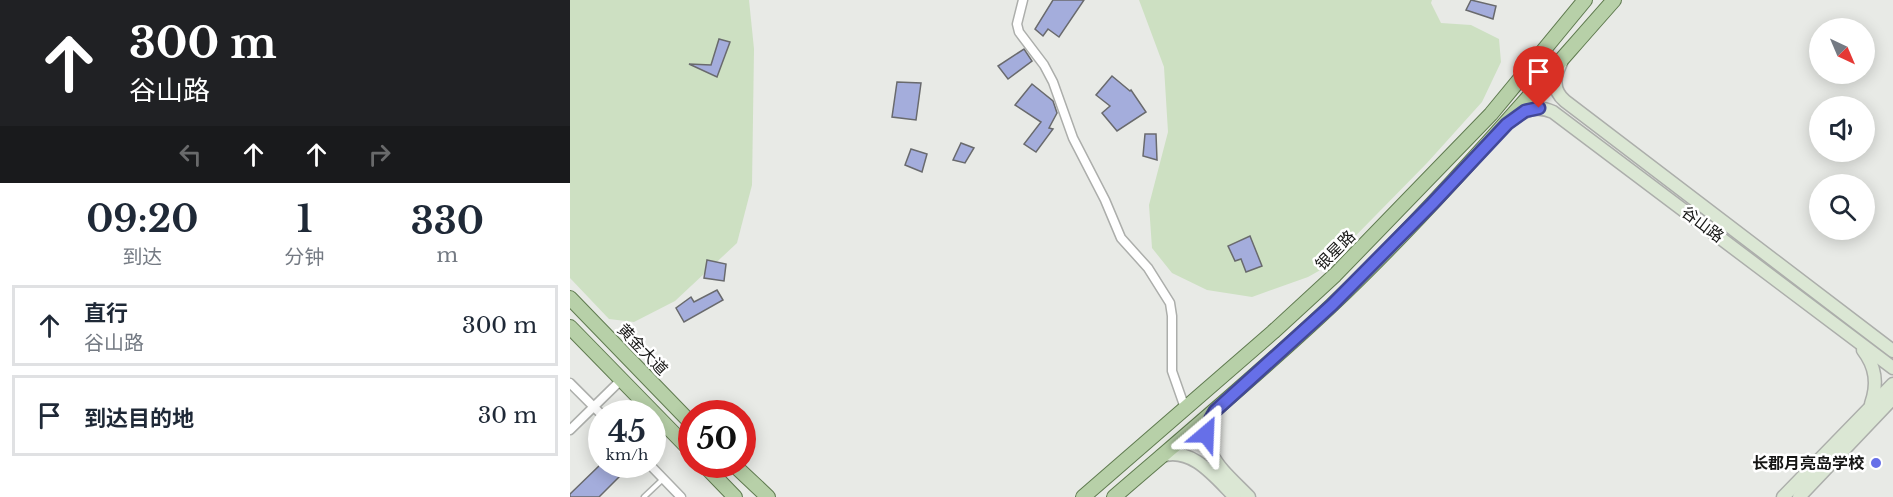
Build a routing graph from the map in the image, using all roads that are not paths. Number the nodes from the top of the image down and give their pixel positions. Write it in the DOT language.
graph roads {
  1 [pos="1023,0"];
  2 [pos="1585,0"];
  3 [pos="1614,0"];
  4 [pos="1564,57"];
  5 [pos="1507,124"];
  6 [pos="570,298"];
  7 [pos="570,327"];
  8 [pos="1850,336"];
  9 [pos="1893,351"];
  10 [pos="1893,368"];
  11 [pos="621,380"];
  12 [pos="570,383"];
  13 [pos="1893,384"];
  14 [pos="1893,398"];
  15 [pos="601,400"];
  16 [pos="588,401"];
  17 [pos="1893,406"];
  18 [pos="1185,408"];
  19 [pos="678,410"];
  20 [pos="1215,411"];
  21 [pos="1874,411"];
  22 [pos="588,413"];
  23 [pos="570,430"];
  24 [pos="678,438"];
  25 [pos="1160,457"];
  26 [pos="717,478"];
  27 [pos="748,478"];
  28 [pos="663,479"];
  29 [pos="644,497"];
  30 [pos="681,497"];
  31 [pos="735,497"];
  32 [pos="768,497"];
  33 [pos="1083,497"];
  34 [pos="1114,497"];
  35 [pos="1235,497"];
  36 [pos="1249,497"];
  37 [pos="1783,497"];
  38 [pos="1799,497"];
  1 -- 18 [label="street"];
  2 -- 18 [label="main road, 银星路"];
  3 -- 4 [label="main road"];
  4 -- 5 [label="main road"];
  4 -- 9 [label="main road, 谷山路"];
  5 -- 8 [label="main road, 谷山路"];
  5 -- 20 [label="main road"];
  6 -- 19 [label="main road, 黄金大道"];
  7 -- 11 [label="main road"];
  8 -- 10 [label="main road, 谷山路"];
  8 -- 21 [label="main road"];
  11 -- 15 [label="street"];
  11 -- 24 [label="main road"];
  12 -- 16 [label="street"];
  13 -- 21 [label="main road"];
  14 -- 21 [label="main road"];
  17 -- 21 [label="main road"];
  18 -- 33 [label="main road, 银星路"];
  20 -- 25 [label="main road"];
  20 -- 36 [label="main road"];
  21 -- 37 [label="main road"];
  21 -- 38 [label="main road"];
  22 -- 23 [label="street"];
  25 -- 34 [label="main road"];
  25 -- 35 [label="main road"];
  26 -- 31 [label="main road"];
  27 -- 32 [label="main road"];
  28 -- 29 [label="lane"];
  28 -- 30 [label="street"];
}
